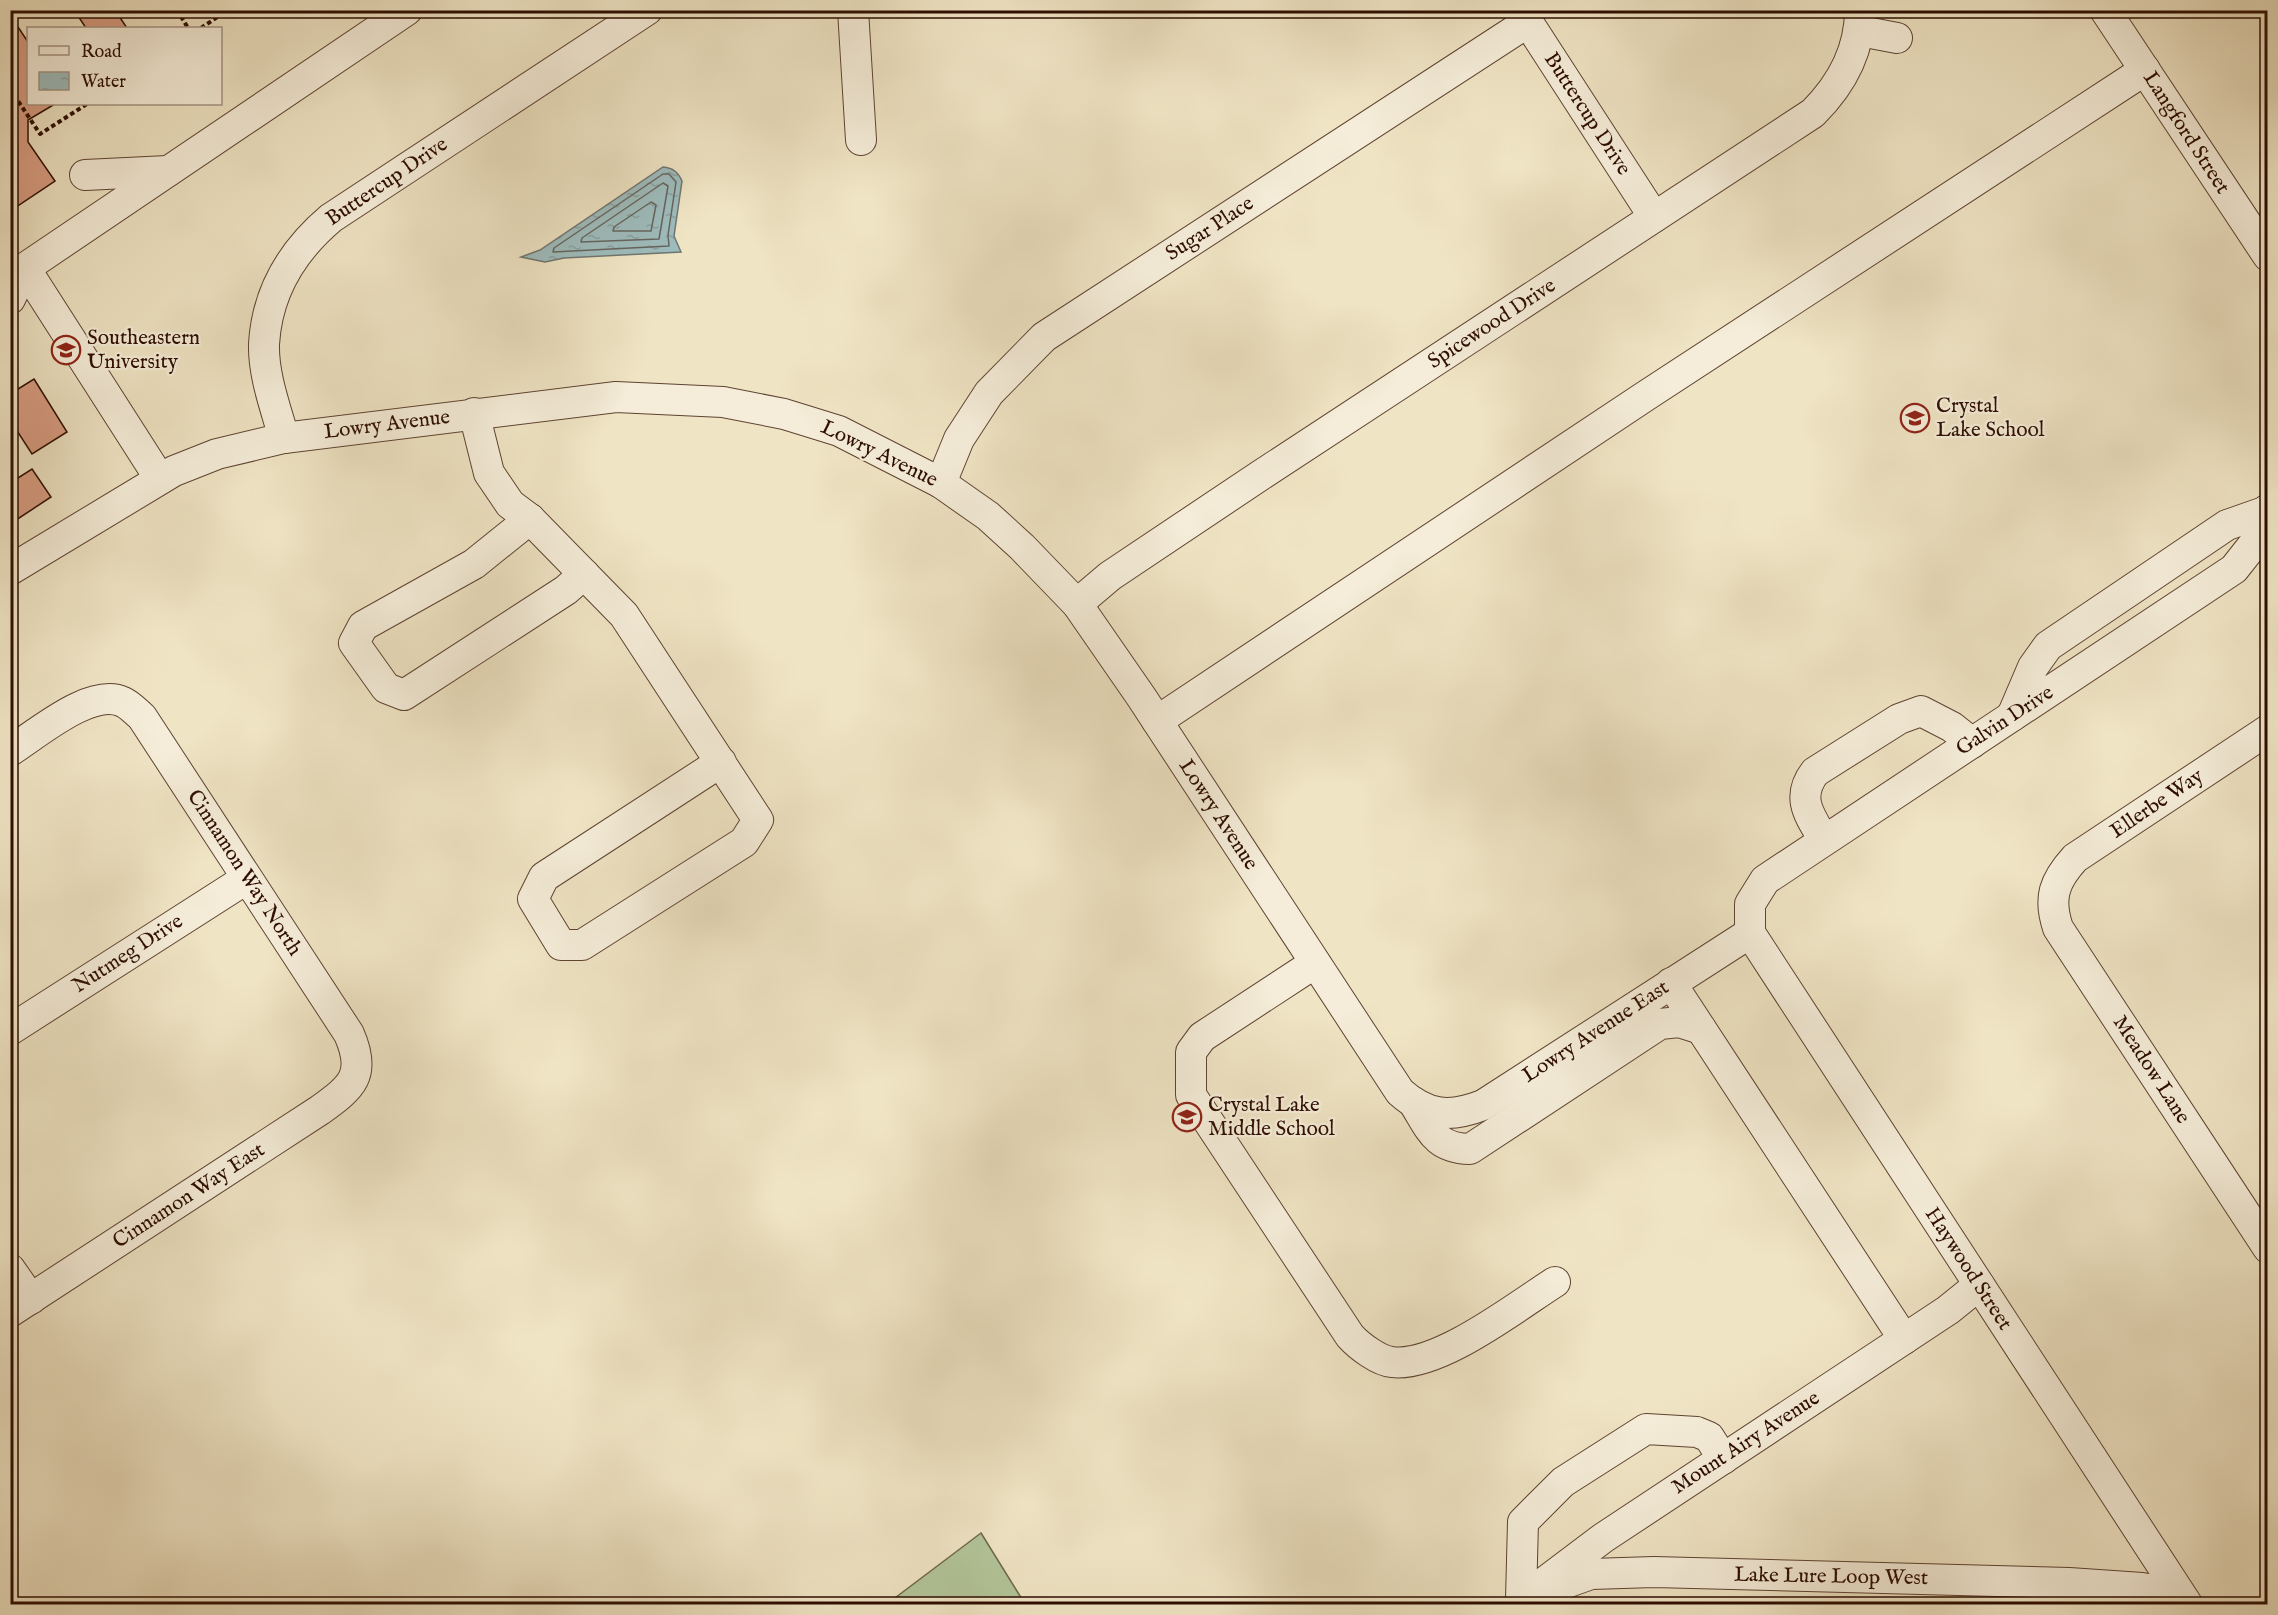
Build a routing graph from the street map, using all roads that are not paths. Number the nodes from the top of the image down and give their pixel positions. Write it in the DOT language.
graph roads {
  1 [pos="408,10"];
  2 [pos="647,10"];
  3 [pos="853,10"];
  4 [pos="2105,10"];
  5 [pos="1524,16"];
  6 [pos="1860,21"];
  7 [pos="1897,38"];
  8 [pos="2145,70"];
  9 [pos="861,140"];
  10 [pos="168,171"];
  11 [pos="85,175"];
  12 [pos="1654,217"];
  13 [pos="2268,256"];
  14 [pos="25,268"];
  15 [pos="10,299"];
  16 [pos="474,413"];
  17 [pos="284,438"];
  18 [pos="160,479"];
  19 [pos="941,483"];
  20 [pos="2267,510"];
  21 [pos="530,519"];
  22 [pos="10,570"];
  23 [pos="584,573"];
  24 [pos="1077,604"];
  25 [pos="2012,716"];
  26 [pos="1157,721"];
  27 [pos="1972,743"];
  28 [pos="2262,743"];
  29 [pos="10,751"];
  30 [pos="721,762"];
  31 [pos="1824,840"];
  32 [pos="246,879"];
  33 [pos="2056,887"];
  34 [pos="1750,933"];
  35 [pos="1315,963"];
  36 [pos="1671,983"];
  37 [pos="1701,1029"];
  38 [pos="10,1030"];
  39 [pos="358,1071"];
  40 [pos="1425,1109"];
  41 [pos="2268,1248"];
  42 [pos="10,1269"];
  43 [pos="1555,1282"];
  44 [pos="1979,1285"];
  45 [pos="21,1306"];
  46 [pos="1904,1339"];
  47 [pos="1723,1459"];
  48 [pos="1972,1593"];
  49 [pos="2181,1601"];
  50 [pos="1518,1602"];
  1 -- 10 [label="street"];
  2 -- 17 [label="street, Buttercup Drive"];
  3 -- 9 [label="street"];
  4 -- 8 [label="street, Langford Street"];
  5 -- 12 [label="street, Buttercup Drive"];
  5 -- 19 [label="street, Sugar Place"];
  6 -- 7 [label="street"];
  6 -- 12 [label="street, Spicewood Drive"];
  8 -- 13 [label="street, Langford Street"];
  8 -- 26 [label="street"];
  10 -- 11 [label="street"];
  10 -- 14 [label="street"];
  12 -- 24 [label="street, Spicewood Drive"];
  14 -- 15 [label="street"];
  14 -- 18 [label="street"];
  16 -- 17 [label="street, Lowry Avenue"];
  16 -- 19 [label="street, Lowry Avenue"];
  16 -- 21 [label="street"];
  17 -- 18 [label="street, Lowry Avenue"];
  18 -- 22 [label="street, Lowry Avenue"];
  19 -- 24 [label="street, Lowry Avenue"];
  20 -- 25 [label="street, Galvin Drive"];
  20 -- 25 [label="street"];
  21 -- 23 [label="street"];
  21 -- 23 [label="street"];
  23 -- 30 [label="street"];
  24 -- 26 [label="street, Lowry Avenue"];
  25 -- 27 [label="street, Galvin Drive"];
  26 -- 35 [label="street, Lowry Avenue"];
  27 -- 31 [label="street, Galvin Drive"];
  27 -- 31 [label="street"];
  28 -- 33 [label="street, Ellerbe Way"];
  29 -- 32 [label="street, Cinnamon Way North"];
  30 -- 30 [label="street"];
  31 -- 34 [label="street, Galvin Drive"];
  32 -- 38 [label="street, Nutmeg Drive"];
  32 -- 39 [label="street, Cinnamon Way North"];
  33 -- 41 [label="street, Meadow Lane"];
  34 -- 36 [label="street, Lowry Avenue East"];
  34 -- 44 [label="street, Haywood Street"];
  35 -- 40 [label="street, Lowry Avenue"];
  35 -- 43 [label="street"];
  36 -- 37 [label="street"];
  36 -- 40 [label="street, Lowry Avenue East"];
  37 -- 40 [label="street, Lowry Avenue"];
  37 -- 46 [label="street"];
  39 -- 45 [label="street, Cinnamon Way East"];
  42 -- 45 [label="street"];
  44 -- 46 [label="street, Mount Airy Avenue"];
  44 -- 49 [label="street, Haywood Street"];
  46 -- 47 [label="street, Mount Airy Avenue"];
  47 -- 50 [label="street, Mount Airy Avenue"];
  47 -- 50 [label="street"];
  48 -- 49 [label="street, Lake Lure Loop West"];
  48 -- 50 [label="street, Lake Lure Loop West"];
}
